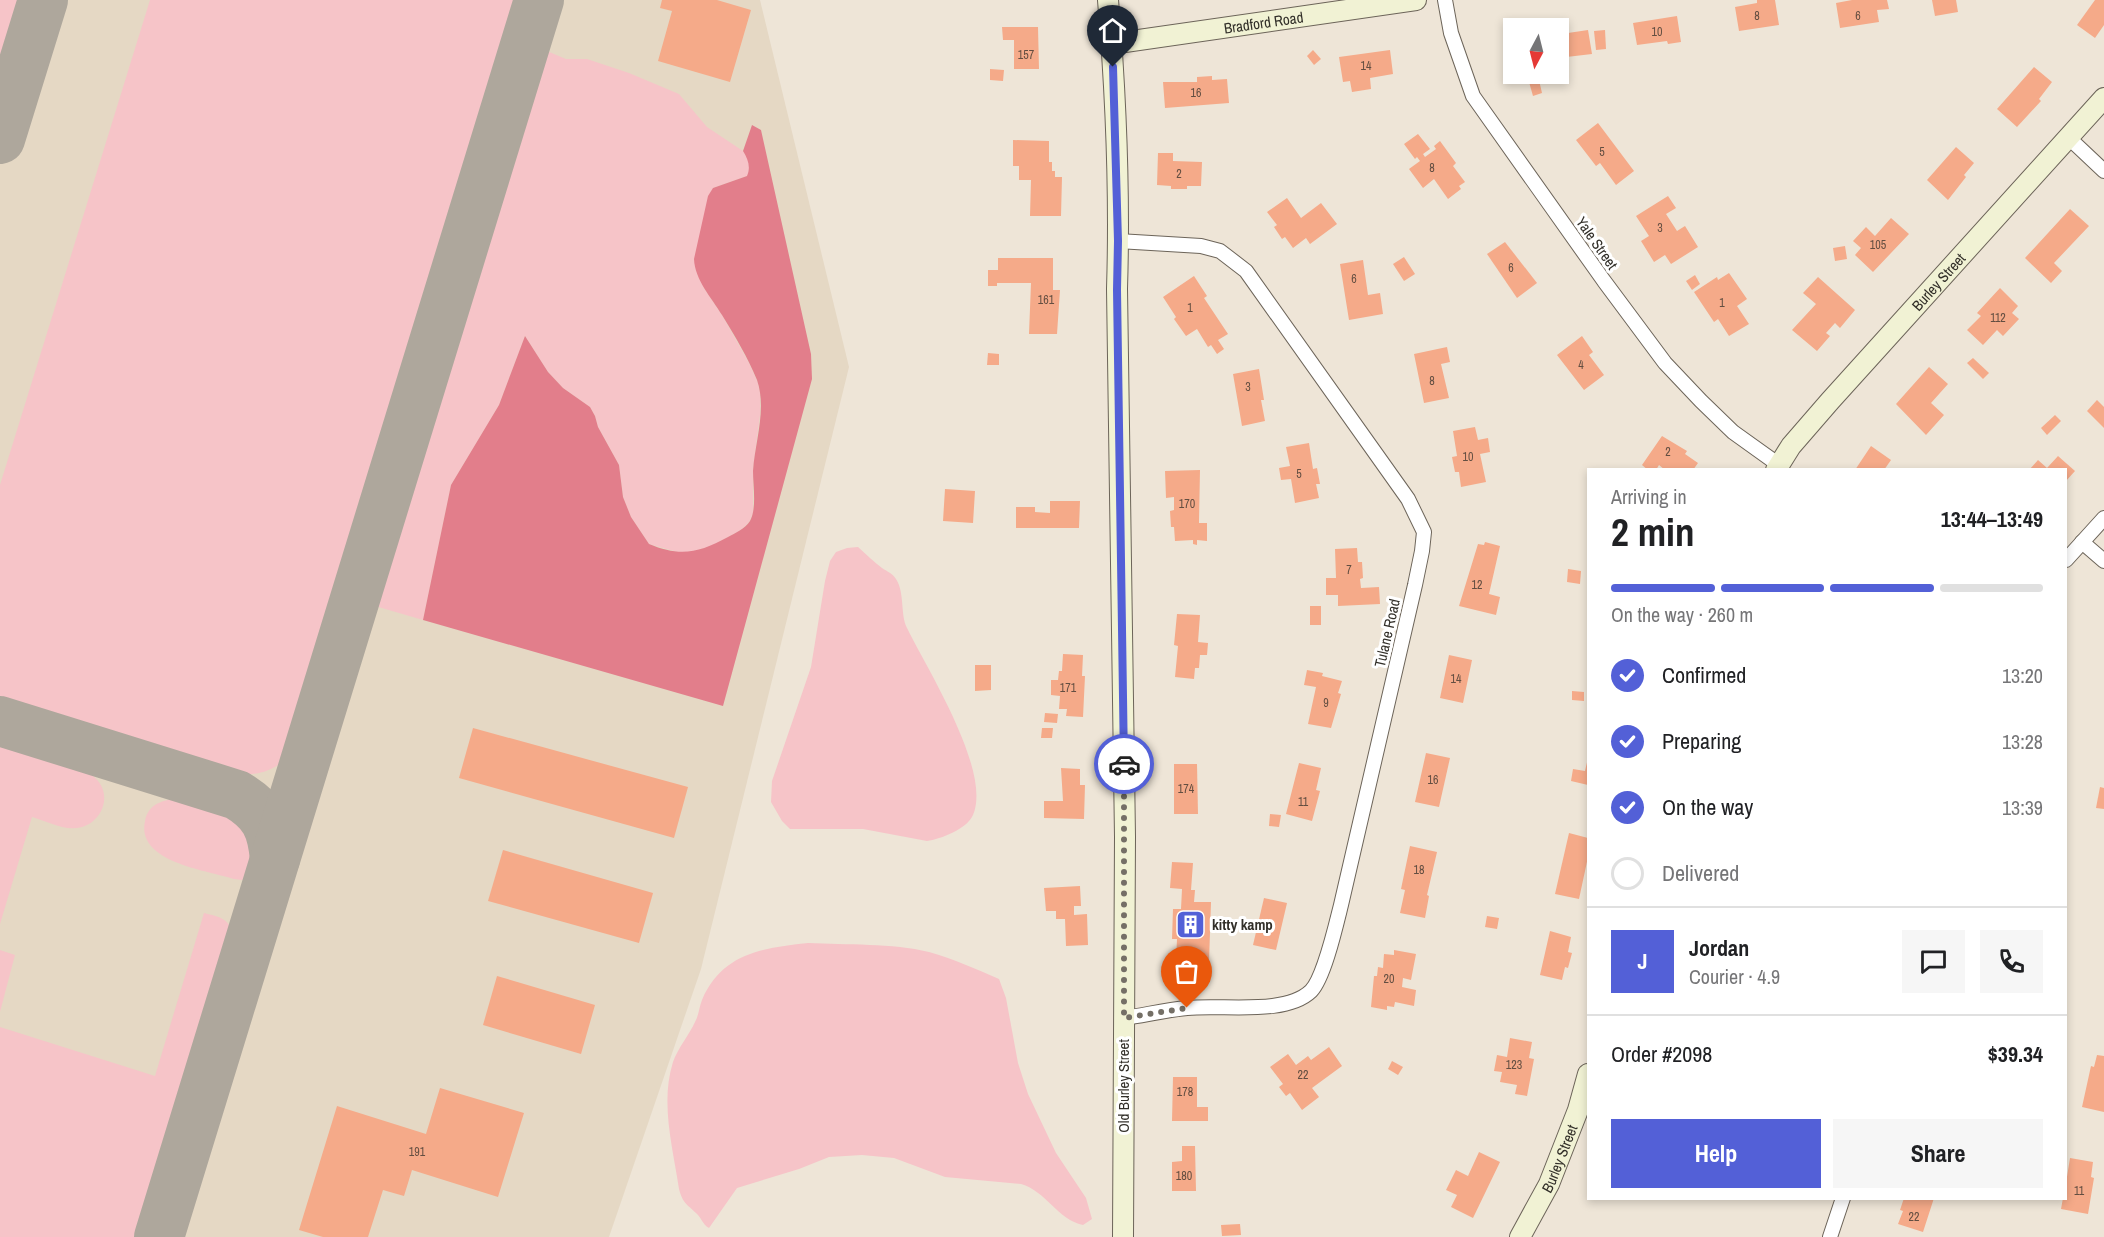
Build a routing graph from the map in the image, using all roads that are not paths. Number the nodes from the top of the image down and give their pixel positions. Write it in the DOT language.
graph roads {
  1 [pos="1108,0"];
  2 [pos="1416,0"];
  3 [pos="1445,0"];
  4 [pos="1111,44"];
  5 [pos="2104,98"];
  6 [pos="2069,138"];
  7 [pos="2104,171"];
  8 [pos="1118,241"];
  9 [pos="1778,467"];
  10 [pos="2104,518"];
  11 [pos="2082,542"];
  12 [pos="2067,559"];
  13 [pos="2104,561"];
  14 [pos="1124,1018"];
  15 [pos="1587,1078"];
  16 [pos="1843,1200"];
  17 [pos="1124,1237"];
  18 [pos="1520,1237"];
  19 [pos="1830,1237"];
  1 -- 4 [label="street, Old Burley Street"];
  2 -- 4 [label="street, Bradford Road"];
  3 -- 9 [label="street, Yale Street"];
  4 -- 8 [label="street, Old Burley Street"];
  5 -- 6 [label="street, Burley Street"];
  6 -- 7 [label="street"];
  6 -- 9 [label="street, Burley Street"];
  8 -- 14 [label="street, Old Burley Street"];
  8 -- 14 [label="street, Tulane Road"];
  10 -- 11 [label="street"];
  11 -- 12 [label="street"];
  11 -- 13 [label="street"];
  14 -- 17 [label="street, Old Burley Street"];
  15 -- 18 [label="street, Burley Street"];
  16 -- 19 [label="street"];
}
